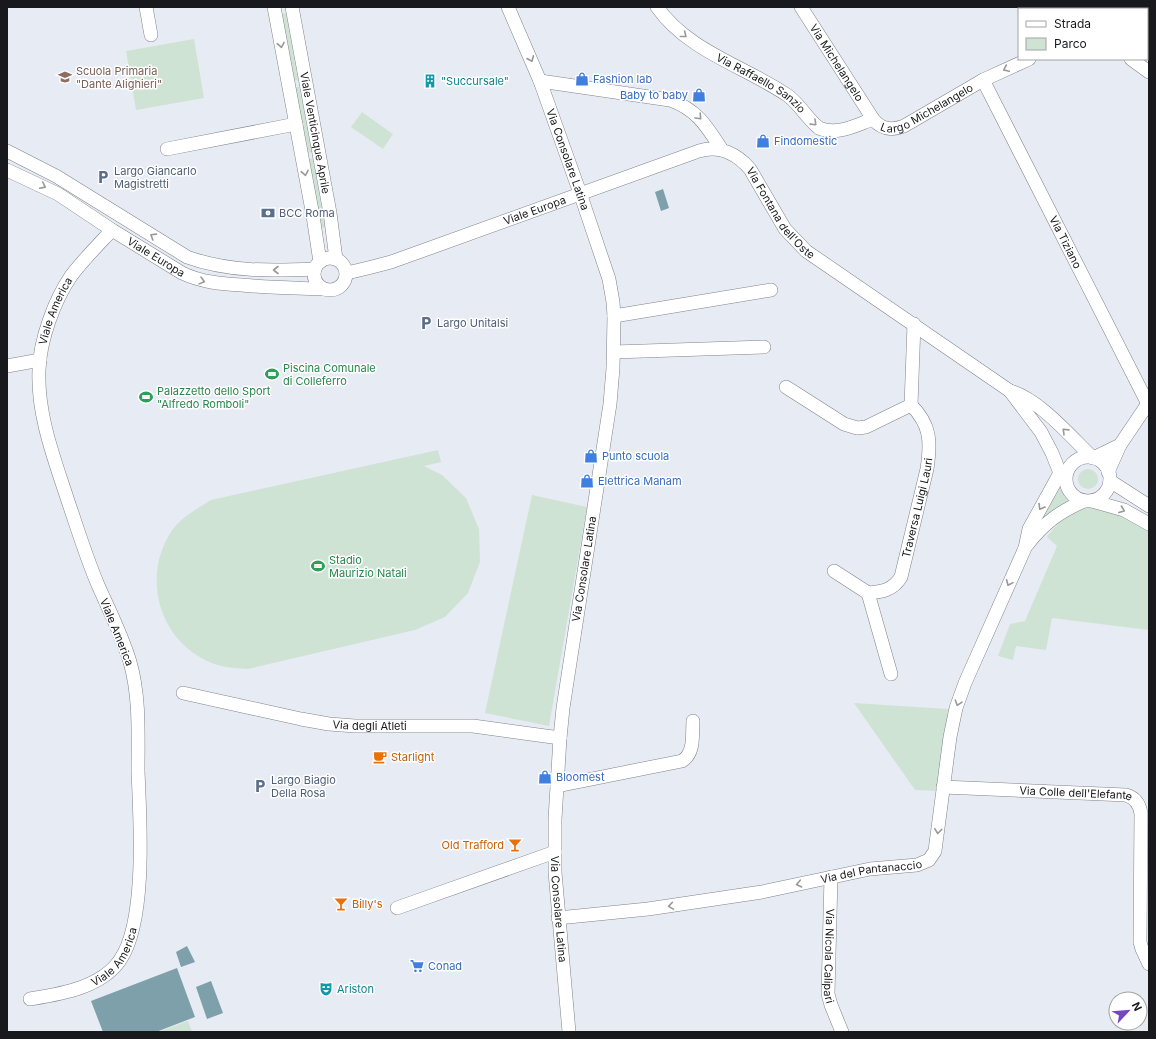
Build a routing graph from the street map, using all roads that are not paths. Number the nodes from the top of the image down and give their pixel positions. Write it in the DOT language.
graph roads {
  1 [pos="146,7"];
  2 [pos="274,7"];
  3 [pos="292,7"];
  4 [pos="508,7"];
  5 [pos="657,7"];
  6 [pos="801,7"];
  7 [pos="151,35"];
  8 [pos="1027,60"];
  9 [pos="1132,60"];
  10 [pos="1149,72"];
  11 [pos="983,80"];
  12 [pos="540,81"];
  13 [pos="872,118"];
  14 [pos="296,124"];
  15 [pos="167,149"];
  16 [pos="722,150"];
  17 [pos="7,151"];
  18 [pos="7,170"];
  19 [pos="580,193"];
  20 [pos="112,230"];
  21 [pos="336,259"];
  22 [pos="317,266"];
  23 [pos="347,273"];
  24 [pos="323,289"];
  25 [pos="771,290"];
  26 [pos="614,316"];
  27 [pos="914,324"];
  28 [pos="764,347"];
  29 [pos="614,352"];
  30 [pos="40,360"];
  31 [pos="7,366"];
  32 [pos="786,387"];
  33 [pos="1010,391"];
  34 [pos="1149,403"];
  35 [pos="911,405"];
  36 [pos="1120,446"];
  37 [pos="1093,458"];
  38 [pos="1063,474"];
  39 [pos="1109,476"];
  40 [pos="1088,501"];
  41 [pos="1149,506"];
  42 [pos="1149,524"];
  43 [pos="1025,548"];
  44 [pos="834,571"];
  45 [pos="868,593"];
  46 [pos="891,674"];
  47 [pos="183,693"];
  48 [pos="693,721"];
  49 [pos="560,738"];
  50 [pos="557,786"];
  51 [pos="943,787"];
  52 [pos="555,852"];
  53 [pos="831,877"];
  54 [pos="397,908"];
  55 [pos="558,918"];
  56 [pos="1149,964"];
  57 [pos="30,999"];
  58 [pos="569,1032"];
  59 [pos="842,1032"];
  1 -- 7 [label="street"];
  2 -- 14 [label="street, Viale Venticinque Aprile, one-way"];
  3 -- 21 [label="street, Viale Venticinque Aprile"];
  4 -- 12 [label="street, Via Consolare Latina, one-way"];
  5 -- 13 [label="street, Via Raffaello Sanzio, one-way"];
  6 -- 13 [label="street, Via Michelangelo"];
  8 -- 11 [label="street, Largo Michelangelo, one-way"];
  9 -- 10 [label="street"];
  11 -- 13 [label="street, Largo Michelangelo"];
  11 -- 34 [label="street, Via Tiziano"];
  12 -- 16 [label="street, Via Fontana dell'Oste, one-way"];
  12 -- 19 [label="street, Via Consolare Latina"];
  14 -- 15 [label="street, Viale Venticinque Aprile"];
  14 -- 22 [label="street, Viale Venticinque Aprile, one-way"];
  16 -- 19 [label="street, Viale Europa"];
  16 -- 27 [label="street, Via Fontana dell'Oste"];
  22 -- 17 [label="street, Viale Europa, one-way"];
  18 -- 20 [label="street, Viale Europa, one-way"];
  19 -- 23 [label="street, Viale Europa"];
  19 -- 26 [label="street, Via Consolare Latina"];
  20 -- 24 [label="street, Viale Europa, one-way"];
  20 -- 30 [label="street, Viale America"];
  21 -- 22 [label="street"];
  21 -- 23 [label="street"];
  22 -- 24 [label="street"];
  23 -- 24 [label="street"];
  25 -- 26 [label="street"];
  26 -- 29 [label="street, Via Consolare Latina"];
  27 -- 33 [label="street, Via Fontana dell'Oste"];
  27 -- 35 [label="street"];
  28 -- 29 [label="street"];
  29 -- 49 [label="street, Via Consolare Latina"];
  30 -- 31 [label="street"];
  30 -- 57 [label="street, Viale America"];
  32 -- 35 [label="street"];
  37 -- 33 [label="street, Via Fontana dell'Oste, one-way"];
  33 -- 38 [label="street, Via Fontana dell'Oste"];
  34 -- 36 [label="street"];
  35 -- 45 [label="street, Traversa Luigi Lauri"];
  36 -- 37 [label="street"];
  36 -- 39 [label="street"];
  37 -- 38 [label="street"];
  37 -- 39 [label="street"];
  38 -- 40 [label="street"];
  38 -- 43 [label="street, Via del Pantanaccio, one-way"];
  39 -- 40 [label="street"];
  39 -- 41 [label="street"];
  40 -- 42 [label="street, one-way"];
  40 -- 43 [label="street, Via del Pantanaccio"];
  43 -- 51 [label="street, Via del Pantanaccio, one-way"];
  44 -- 45 [label="street"];
  45 -- 46 [label="street"];
  47 -- 49 [label="street, Via degli Atleti"];
  48 -- 50 [label="street"];
  49 -- 50 [label="street, Via Consolare Latina"];
  50 -- 52 [label="street, Via Consolare Latina"];
  51 -- 53 [label="street, Via del Pantanaccio, one-way"];
  51 -- 56 [label="street, Via Colle dell'Elefante"];
  52 -- 54 [label="street"];
  52 -- 55 [label="street, Via Consolare Latina"];
  53 -- 55 [label="street, Via del Pantanaccio, one-way"];
  53 -- 59 [label="street, Via Nicola Calipari"];
  55 -- 58 [label="street, Via Consolare Latina"];
}
